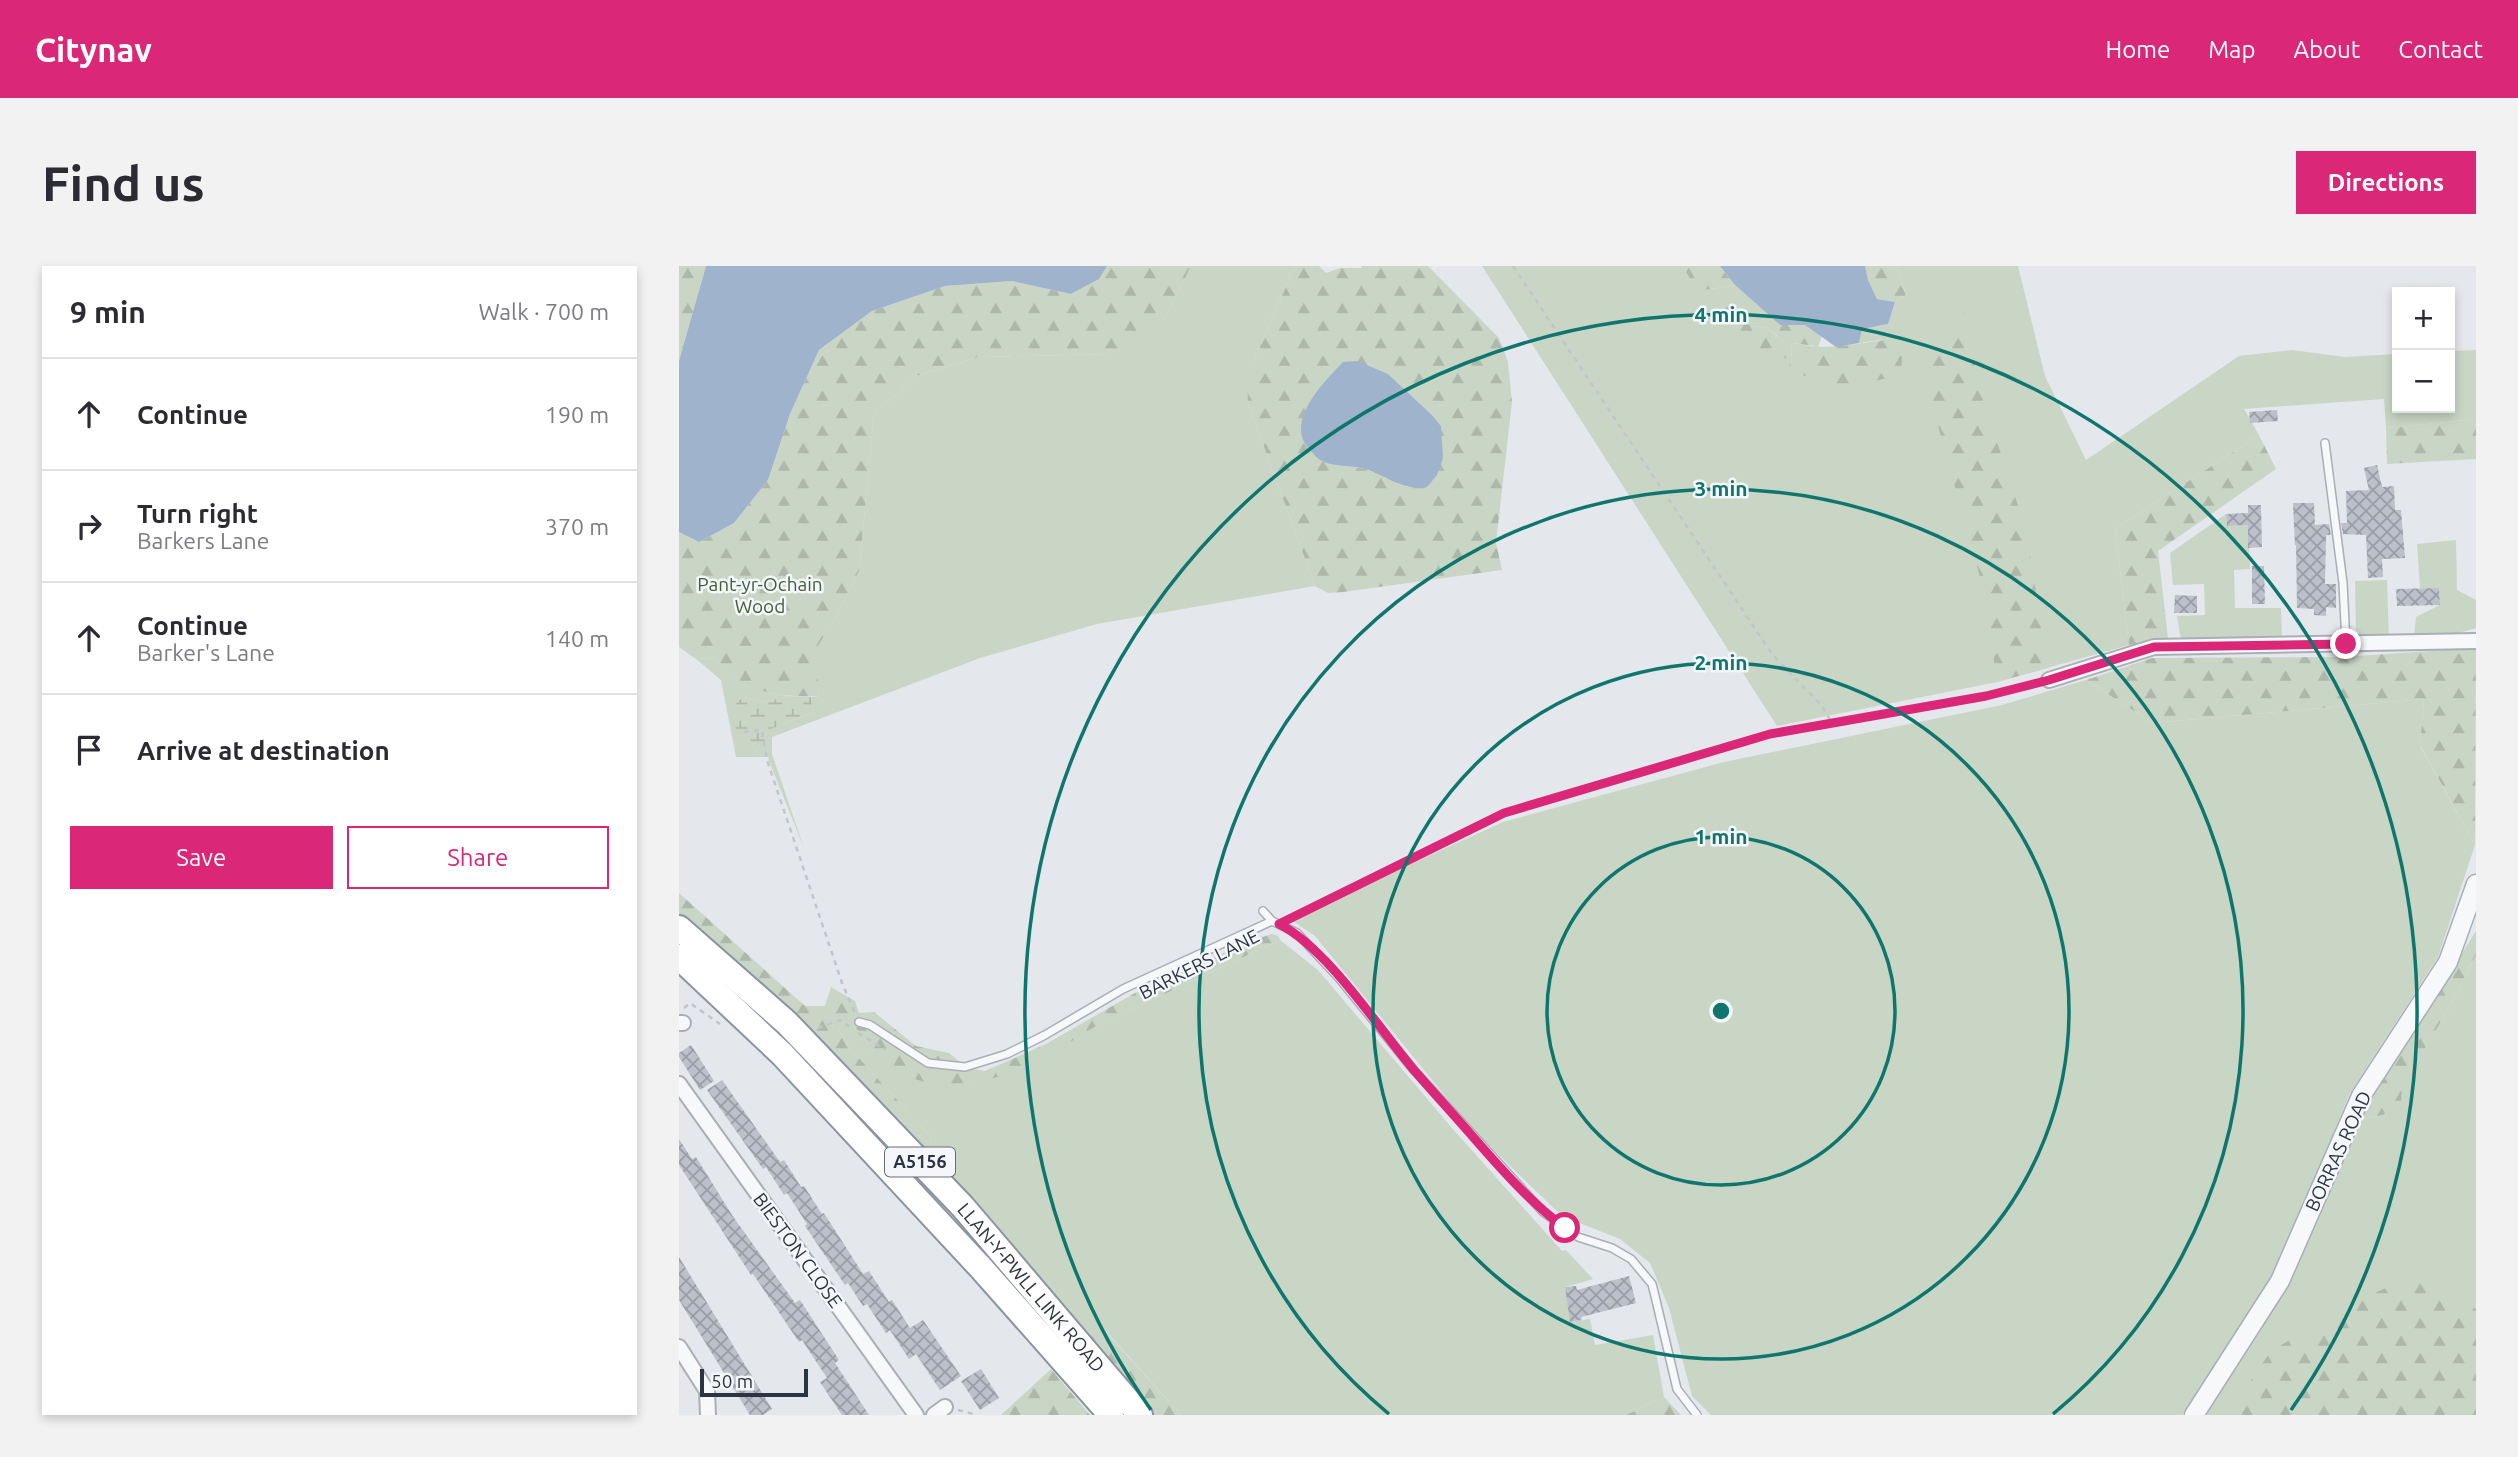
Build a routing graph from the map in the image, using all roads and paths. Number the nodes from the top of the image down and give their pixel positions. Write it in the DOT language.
graph roads {
  1 [pos="1513,266"];
  2 [pos="2325,443"];
  3 [pos="2476,642"];
  4 [pos="2346,644"];
  5 [pos="2049,680"];
  6 [pos="1832,723"];
  7 [pos="744,732"];
  8 [pos="2476,884"];
  9 [pos="1263,911"];
  10 [pos="1276,922"];
  11 [pos="679,928"];
  12 [pos="679,957"];
  13 [pos="859,1022"];
  14 [pos="799,1035"];
  15 [pos="893,1053"];
  16 [pos="679,1084"];
  17 [pos="679,1347"];
  18 [pos="939,1411"];
  19 [pos="708,1415"];
  20 [pos="916,1415"];
  21 [pos="977,1415"];
  22 [pos="1111,1415"];
  23 [pos="1140,1415"];
  24 [pos="1697,1415"];
  25 [pos="2194,1415"];
  1 -- 6 [label="path"];
  2 -- 4 [label="lane"];
  3 -- 4 [label="street"];
  4 -- 5 [label="street"];
  5 -- 6 [label="path, BARKERS LANE"];
  6 -- 10 [label="path, BARKERS LANE"];
  7 -- 13 [label="path"];
  8 -- 25 [label="street, BORRAS ROAD"];
  9 -- 10 [label="lane"];
  10 -- 13 [label="lane"];
  10 -- 24 [label="lane"];
  11 -- 14 [label="highway, LLAN-Y-PWLL LINK ROAD / A5156"];
  12 -- 22 [label="highway, LLAN-Y-PWLL LINK ROAD / A5156"];
  14 -- 15 [label="path"];
  14 -- 23 [label="highway, LLAN-Y-PWLL LINK ROAD / A5156"];
  16 -- 20 [label="street, BIESTON CLOSE"];
  17 -- 19 [label="street"];
  18 -- 21 [label="path"];
}
